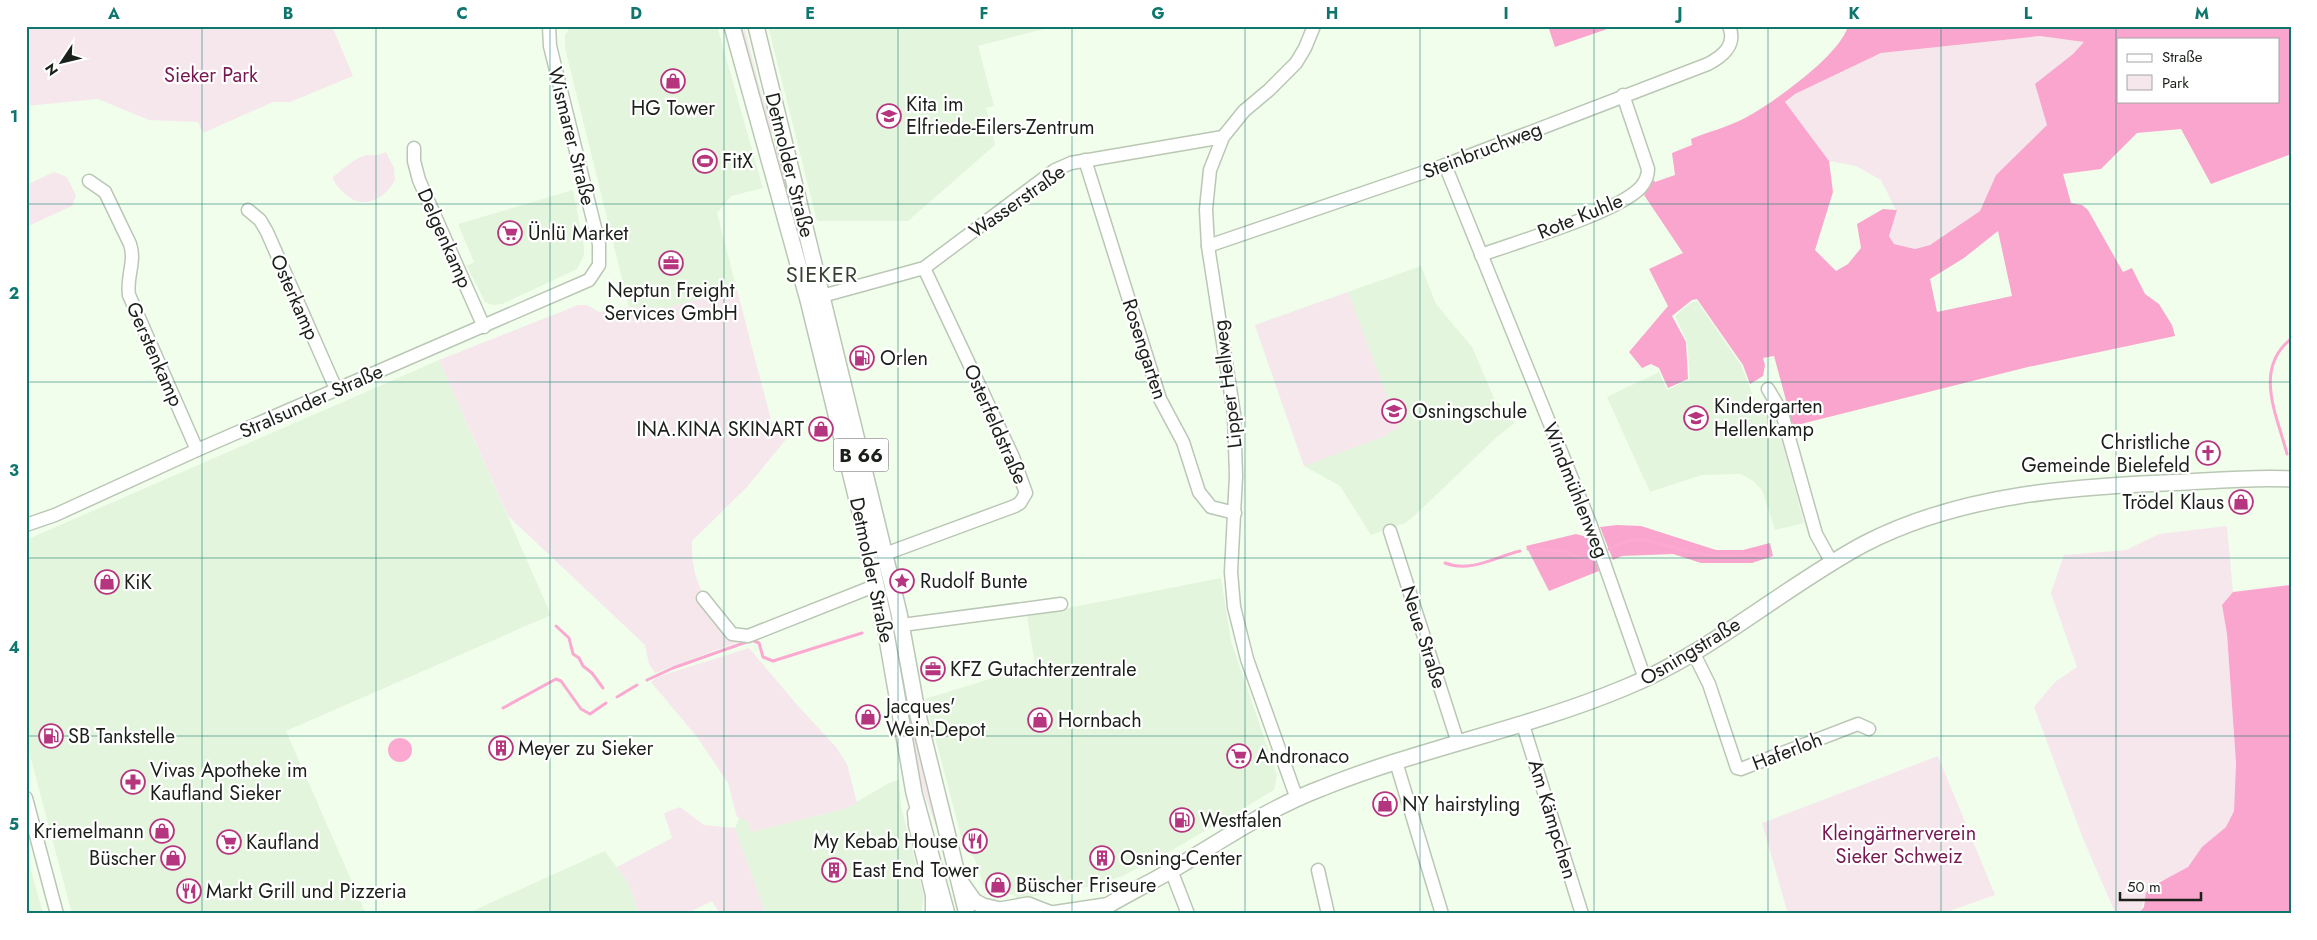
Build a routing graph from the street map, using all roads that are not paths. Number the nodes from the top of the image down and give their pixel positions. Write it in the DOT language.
graph roads {
  1 [pos="549,26"];
  2 [pos="732,26"];
  3 [pos="756,26"];
  4 [pos="1314,26"];
  5 [pos="1729,26"];
  6 [pos="1624,95"];
  7 [pos="1223,137"];
  8 [pos="414,148"];
  9 [pos="1085,160"];
  10 [pos="1444,165"];
  11 [pos="89,181"];
  12 [pos="248,210"];
  13 [pos="1208,246"];
  14 [pos="1481,255"];
  15 [pos="924,268"];
  16 [pos="594,275"];
  17 [pos="822,296"];
  18 [pos="484,326"];
  19 [pos="336,389"];
  20 [pos="1768,389"];
  21 [pos="197,450"];
  22 [pos="2291,479"];
  23 [pos="1235,514"];
  24 [pos="26,525"];
  25 [pos="1390,531"];
  26 [pos="885,554"];
  27 [pos="1832,562"];
  28 [pos="877,586"];
  29 [pos="703,598"];
  30 [pos="1061,604"];
  31 [pos="902,625"];
  32 [pos="1694,652"];
  33 [pos="1646,679"];
  34 [pos="1523,725"];
  35 [pos="1869,729"];
  36 [pos="1458,743"];
  37 [pos="1396,762"];
  38 [pos="914,793"];
  39 [pos="26,798"];
  40 [pos="1297,799"];
  41 [pos="954,867"];
  42 [pos="1171,870"];
  43 [pos="1318,870"];
  44 [pos="1101,910"];
  45 [pos="57,914"];
  46 [pos="932,914"];
  47 [pos="946,914"];
  48 [pos="967,914"];
  49 [pos="1051,914"];
  50 [pos="1188,914"];
  51 [pos="1328,914"];
  52 [pos="1442,914"];
  53 [pos="1582,914"];
  1 -- 16 [label="street, Wismarer Straße"];
  2 -- 28 [label="main road, Detmolder Straße / B 66"];
  3 -- 17 [label="main road, Detmolder Straße / B 66"];
  4 -- 7 [label="street, Lipper Hellweg"];
  5 -- 6 [label="street, Steinbruchweg"];
  6 -- 10 [label="street, Steinbruchweg"];
  6 -- 14 [label="street, Rote Kuhle"];
  7 -- 9 [label="street, Wasserstraße"];
  7 -- 13 [label="street, Lipper Hellweg"];
  8 -- 18 [label="street, Delgenkamp"];
  9 -- 15 [label="street, Wasserstraße"];
  9 -- 23 [label="street, Rosengarten"];
  10 -- 13 [label="street, Steinbruchweg"];
  10 -- 14 [label="street, Windmühlenweg"];
  11 -- 21 [label="street, Gerstenkamp"];
  12 -- 19 [label="street, Osterkamp"];
  13 -- 23 [label="street, Lipper Hellweg"];
  14 -- 33 [label="street, Windmühlenweg"];
  15 -- 17 [label="street, Wasserstraße"];
  15 -- 26 [label="street, Osterfeldstraße"];
  16 -- 18 [label="street, Stralsunder Straße"];
  17 -- 26 [label="main road, Detmolder Straße / B 66"];
  18 -- 19 [label="street, Stralsunder Straße"];
  19 -- 21 [label="street, Stralsunder Straße"];
  20 -- 27 [label="street"];
  21 -- 24 [label="street, Stralsunder Straße"];
  22 -- 27 [label="main road, Osningstraße"];
  23 -- 40 [label="street, Lipper Hellweg"];
  25 -- 36 [label="street, Neue Straße"];
  26 -- 31 [label="main road, Detmolder Straße / B 66"];
  27 -- 32 [label="main road, Osningstraße"];
  28 -- 29 [label="street"];
  28 -- 38 [label="main road, Detmolder Straße / B 66"];
  30 -- 31 [label="street, Detmolder Straße"];
  31 -- 41 [label="main road, Detmolder Straße / B 66"];
  32 -- 33 [label="main road, Osningstraße"];
  32 -- 35 [label="street, Haferloh"];
  33 -- 34 [label="main road, Osningstraße"];
  34 -- 36 [label="main road, Osningstraße"];
  34 -- 53 [label="street, Am Kämpchen"];
  36 -- 37 [label="main road, Osningstraße"];
  37 -- 40 [label="main road, Osningstraße"];
  37 -- 52 [label="street"];
  38 -- 46 [label="street"];
  38 -- 47 [label="main road, Detmolder Straße / B 66"];
  39 -- 45 [label="street"];
  40 -- 42 [label="main road, Osningstraße"];
  41 -- 48 [label="main road, Detmolder Straße / B 66"];
  41 -- 49 [label="main road"];
  42 -- 44 [label="main road, Osningstraße"];
  42 -- 50 [label="street"];
  43 -- 51 [label="street"];
  44 -- 49 [label="main road, Osningstraße"];
}
